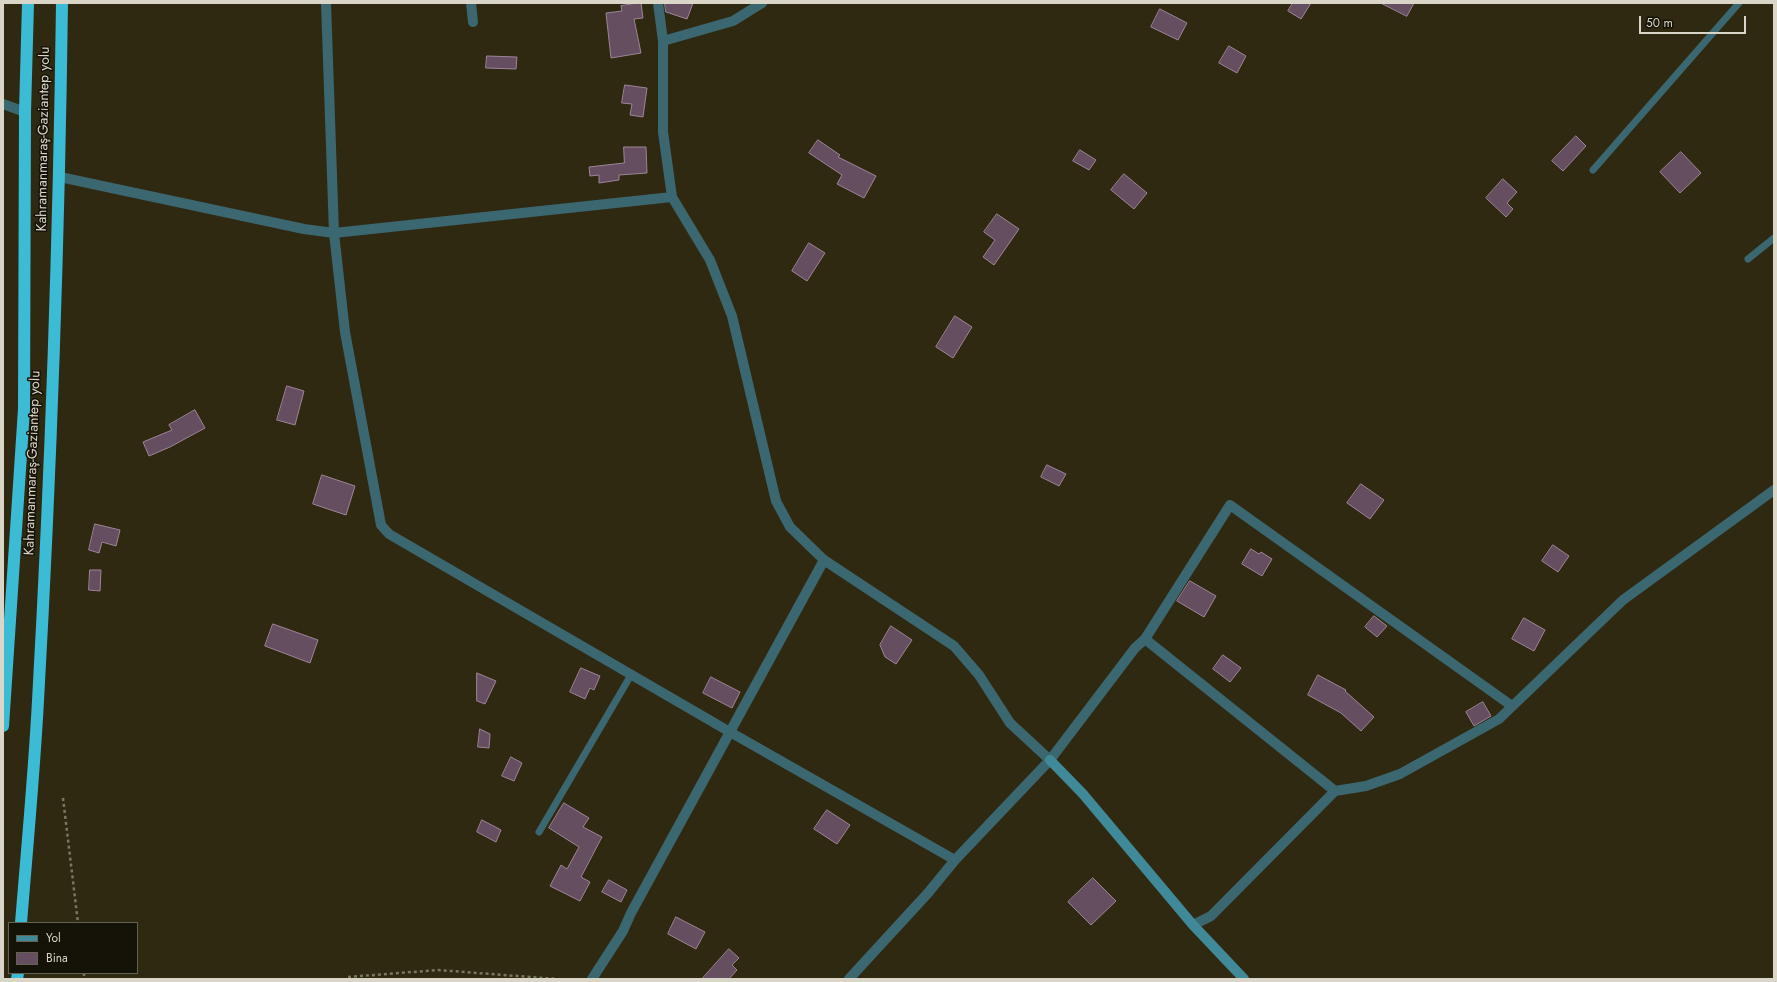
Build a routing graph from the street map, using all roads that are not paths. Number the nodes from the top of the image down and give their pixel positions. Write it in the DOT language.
graph roads {
  1 [pos="28,3"];
  2 [pos="62,3"];
  3 [pos="326,3"];
  4 [pos="471,3"];
  5 [pos="658,3"];
  6 [pos="762,3"];
  7 [pos="1739,3"];
  8 [pos="473,22"];
  9 [pos="663,41"];
  10 [pos="3,104"];
  11 [pos="25,112"];
  12 [pos="1593,170"];
  13 [pos="60,177"];
  14 [pos="672,198"];
  15 [pos="334,233"];
  16 [pos="1774,238"];
  17 [pos="1748,259"];
  18 [pos="1774,490"];
  19 [pos="824,560"];
  20 [pos="1145,639"];
  21 [pos="631,675"];
  22 [pos="1512,706"];
  23 [pos="3,726"];
  24 [pos="730,732"];
  25 [pos="1050,760"];
  26 [pos="1336,791"];
  27 [pos="539,832"];
  28 [pos="955,860"];
  29 [pos="21,922"];
  30 [pos="1193,925"];
  31 [pos="592,979"];
  32 [pos="848,979"];
  33 [pos="1244,979"];
  1 -- 11 [label="highway, Kahramanmaraş-Gaziantep yolu"];
  2 -- 13 [label="highway, Kahramanmaraş-Gaziantep yolu"];
  3 -- 15 [label="street"];
  4 -- 8 [label="street"];
  5 -- 9 [label="street"];
  6 -- 9 [label="street"];
  7 -- 12 [label="lane"];
  9 -- 14 [label="street"];
  10 -- 11 [label="street"];
  11 -- 23 [label="highway, Kahramanmaraş-Gaziantep yolu"];
  13 -- 15 [label="street"];
  13 -- 29 [label="highway, Kahramanmaraş-Gaziantep yolu"];
  14 -- 15 [label="street"];
  14 -- 19 [label="street"];
  15 -- 21 [label="street"];
  16 -- 17 [label="lane"];
  18 -- 22 [label="street"];
  19 -- 24 [label="street"];
  19 -- 25 [label="street"];
  20 -- 22 [label="street"];
  20 -- 25 [label="street"];
  20 -- 26 [label="street"];
  21 -- 24 [label="street"];
  21 -- 27 [label="lane"];
  22 -- 26 [label="street"];
  24 -- 28 [label="street"];
  24 -- 31 [label="street"];
  25 -- 28 [label="street"];
  25 -- 30 [label="street"];
  26 -- 30 [label="street"];
  28 -- 32 [label="street"];
  30 -- 33 [label="street"];
}
